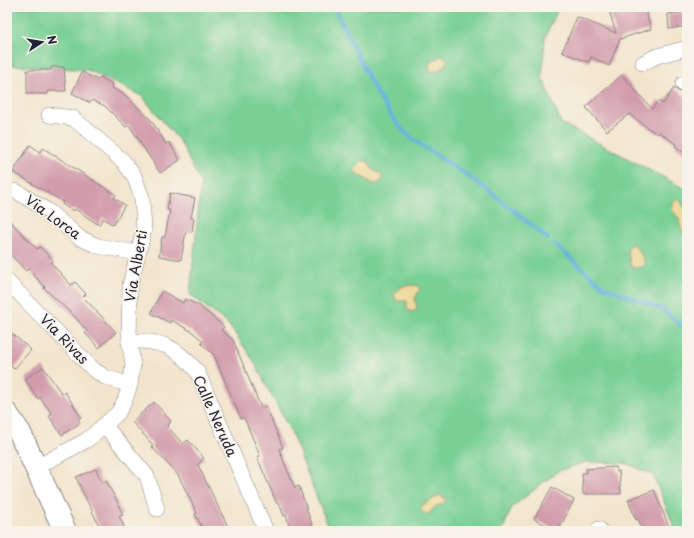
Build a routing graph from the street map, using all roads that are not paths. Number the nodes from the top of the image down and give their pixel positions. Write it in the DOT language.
graph roads {
  1 [pos="687,48"];
  2 [pos="644,63"];
  3 [pos="49,115"];
  4 [pos="16,191"];
  5 [pos="137,253"];
  6 [pos="7,281"];
  7 [pos="129,341"];
  8 [pos="130,385"];
  9 [pos="7,414"];
  10 [pos="105,426"];
  11 [pos="37,467"];
  12 [pos="157,509"];
  13 [pos="65,531"];
  14 [pos="266,531"];
  1 -- 2 [label="street"];
  3 -- 5 [label="street, Via Alberti"];
  4 -- 5 [label="street, Via Lorca"];
  5 -- 7 [label="street, Via Alberti"];
  6 -- 8 [label="street, Via Rivas"];
  7 -- 8 [label="street, Via Alberti"];
  7 -- 14 [label="street, Calle Neruda"];
  8 -- 10 [label="street, Via Alberti"];
  9 -- 11 [label="street"];
  10 -- 11 [label="street, Via Alberti"];
  10 -- 12 [label="street"];
  11 -- 13 [label="street"];
}
